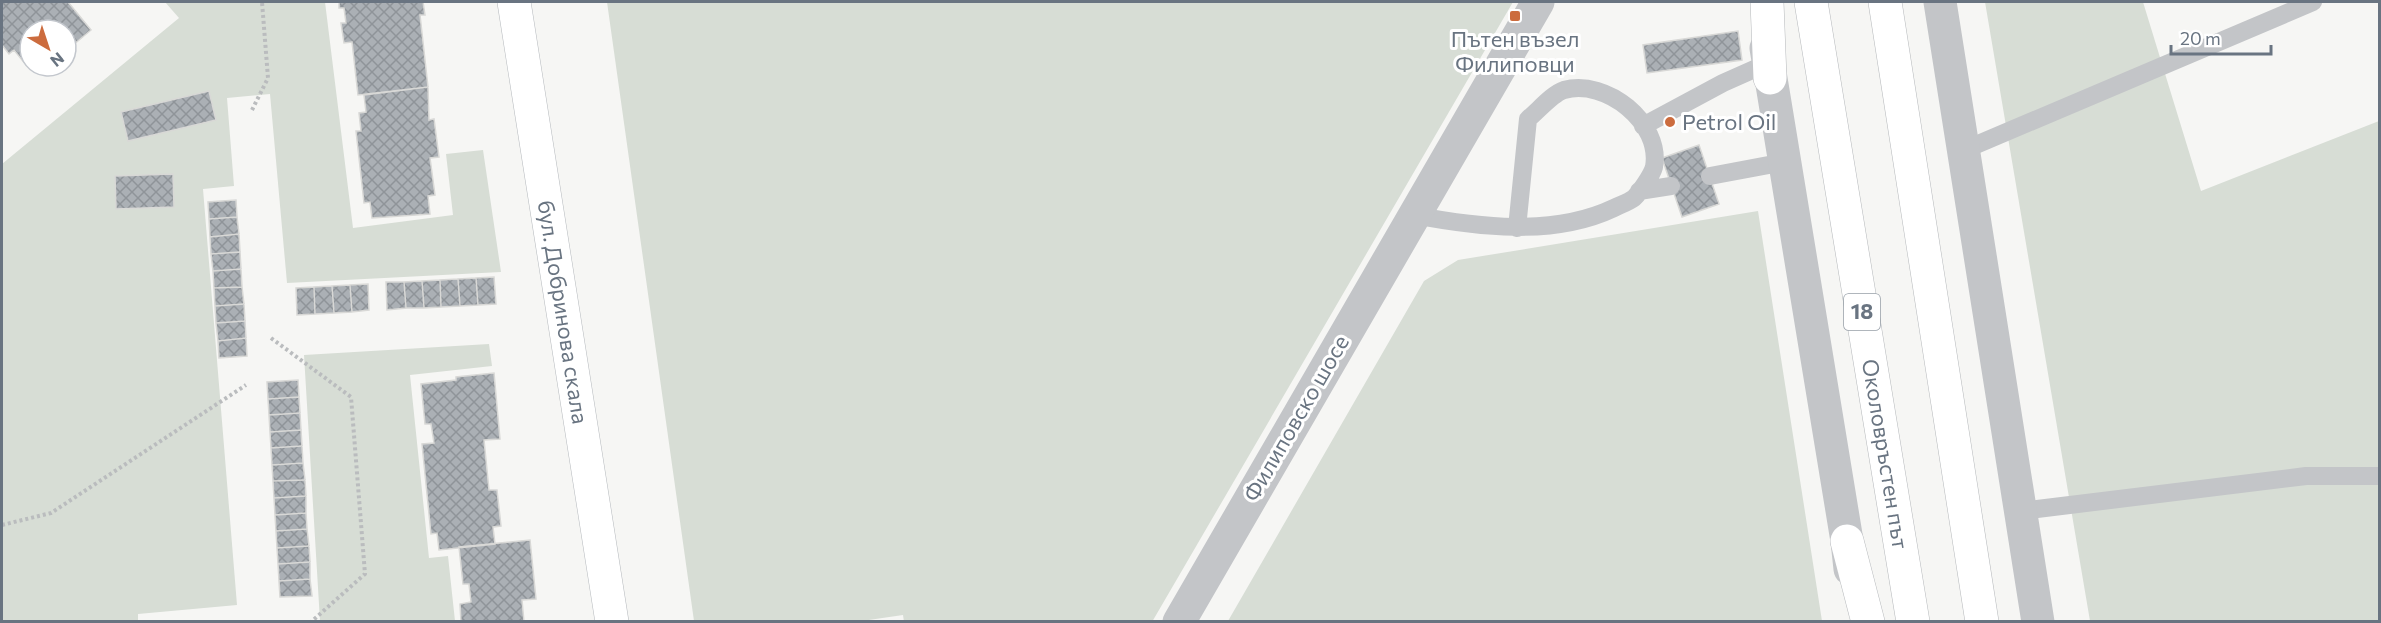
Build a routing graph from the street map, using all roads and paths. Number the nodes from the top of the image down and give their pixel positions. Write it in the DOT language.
graph roads {
  1 [pos="262,2"];
  2 [pos="514,2"];
  3 [pos="1538,2"];
  4 [pos="1758,2"];
  5 [pos="1767,2"];
  6 [pos="1811,2"];
  7 [pos="1885,2"];
  8 [pos="1940,2"];
  9 [pos="2313,2"];
  10 [pos="1769,70"];
  11 [pos="252,110"];
  12 [pos="1643,126"];
  13 [pos="1964,150"];
  14 [pos="1785,162"];
  15 [pos="1710,176"];
  16 [pos="1671,186"];
  17 [pos="1639,191"];
  18 [pos="1413,215"];
  19 [pos="1517,228"];
  20 [pos="271,338"];
  21 [pos="246,385"];
  22 [pos="2379,476"];
  23 [pos="2021,511"];
  24 [pos="2,525"];
  25 [pos="1966,528"];
  26 [pos="1847,541"];
  27 [pos="311,621"];
  28 [pos="612,621"];
  29 [pos="1179,621"];
  30 [pos="1854,621"];
  31 [pos="1868,621"];
  32 [pos="1913,621"];
  33 [pos="1982,621"];
  34 [pos="1990,621"];
  35 [pos="2038,621"];
  1 -- 11 [label="path"];
  2 -- 28 [label="main road, бул. Добринова скала"];
  3 -- 18 [label="street, Филиповско шосе"];
  4 -- 10 [label="street"];
  5 -- 10 [label="main road"];
  6 -- 32 [label="main road, Околовръстен път / 18"];
  7 -- 25 [label="main road"];
  8 -- 13 [label="street"];
  9 -- 13 [label="lane"];
  10 -- 12 [label="lane"];
  10 -- 14 [label="street"];
  12 -- 17 [label="lane"];
  12 -- 19 [label="lane"];
  13 -- 23 [label="street"];
  14 -- 15 [label="lane"];
  14 -- 26 [label="street"];
  16 -- 17 [label="lane"];
  17 -- 19 [label="lane"];
  18 -- 19 [label="lane"];
  18 -- 29 [label="street, Филиповско шосе"];
  20 -- 27 [label="path"];
  21 -- 24 [label="path"];
  22 -- 23 [label="lane"];
  23 -- 35 [label="street"];
  25 -- 33 [label="main road"];
  25 -- 34 [label="main road"];
  26 -- 30 [label="street"];
  26 -- 31 [label="main road"];
}
